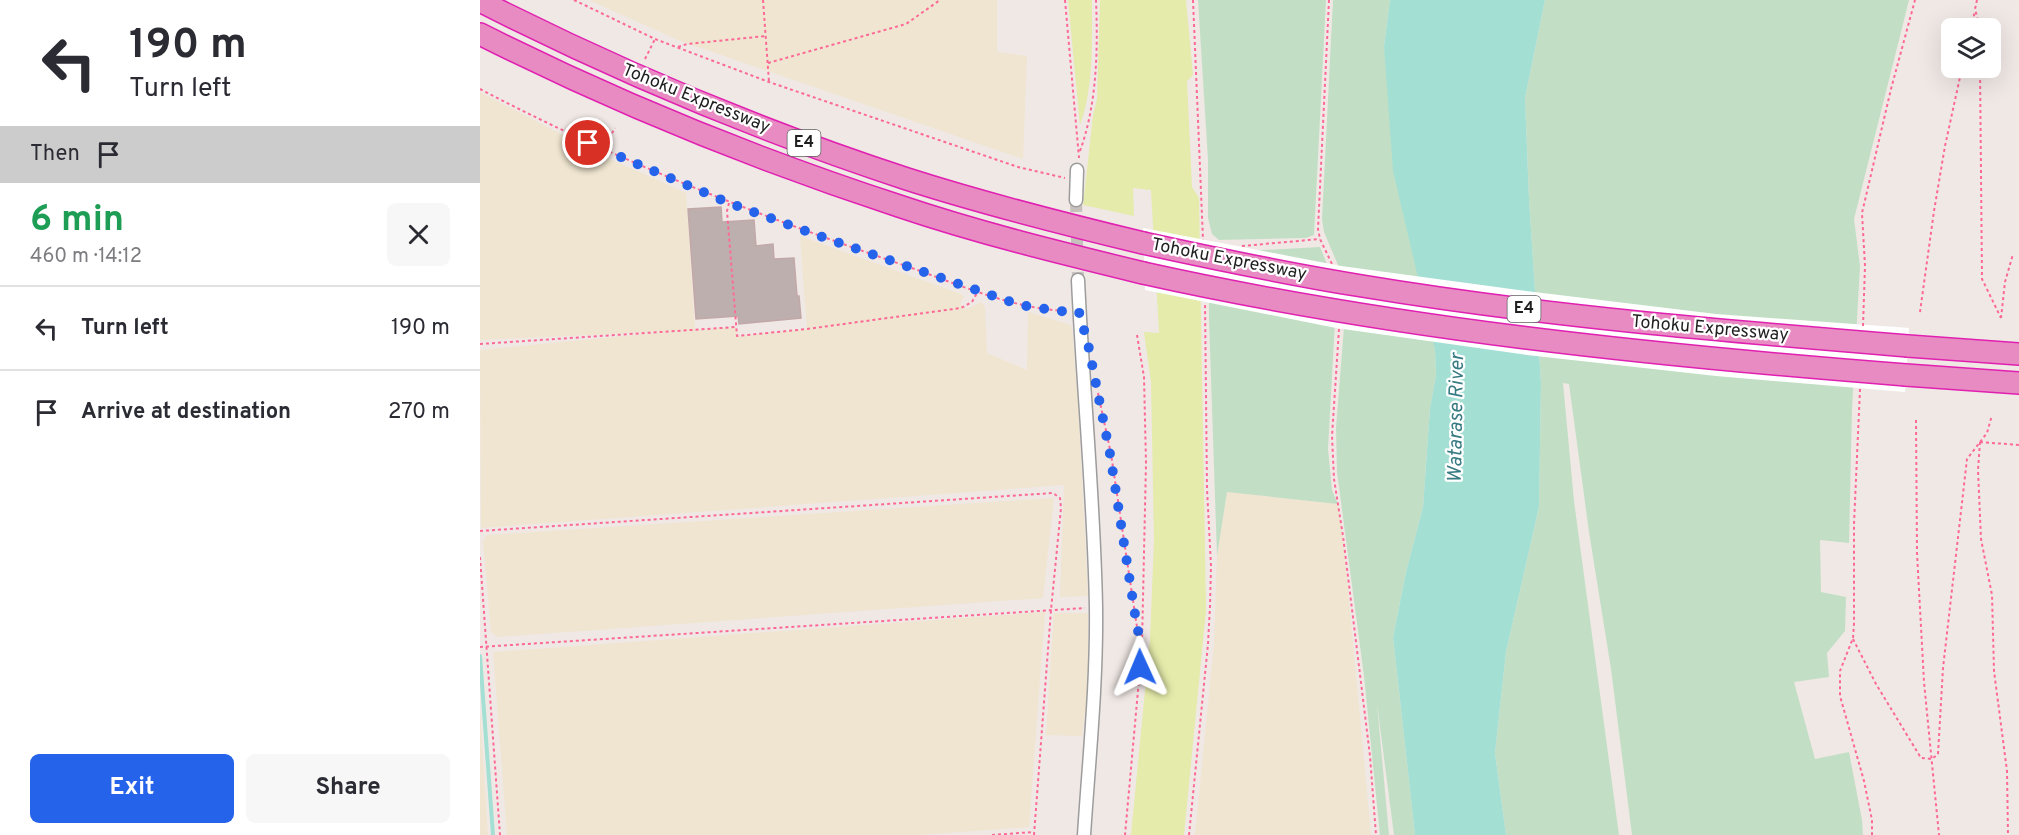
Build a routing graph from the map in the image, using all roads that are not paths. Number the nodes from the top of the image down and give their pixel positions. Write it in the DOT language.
graph roads {
  1 [pos="480,1"];
  2 [pos="480,34"];
  3 [pos="1077,175"];
  4 [pos="1076,200"];
  5 [pos="1078,280"];
  6 [pos="2019,354"];
  7 [pos="2019,383"];
  8 [pos="1084,835"];
  1 -- 6 [label="highway, Tohoku Expressway / E4, bridge"];
  2 -- 7 [label="highway, Tohoku Expressway / E4, bridge"];
  3 -- 4 [label="street"];
  5 -- 8 [label="street"];
}
